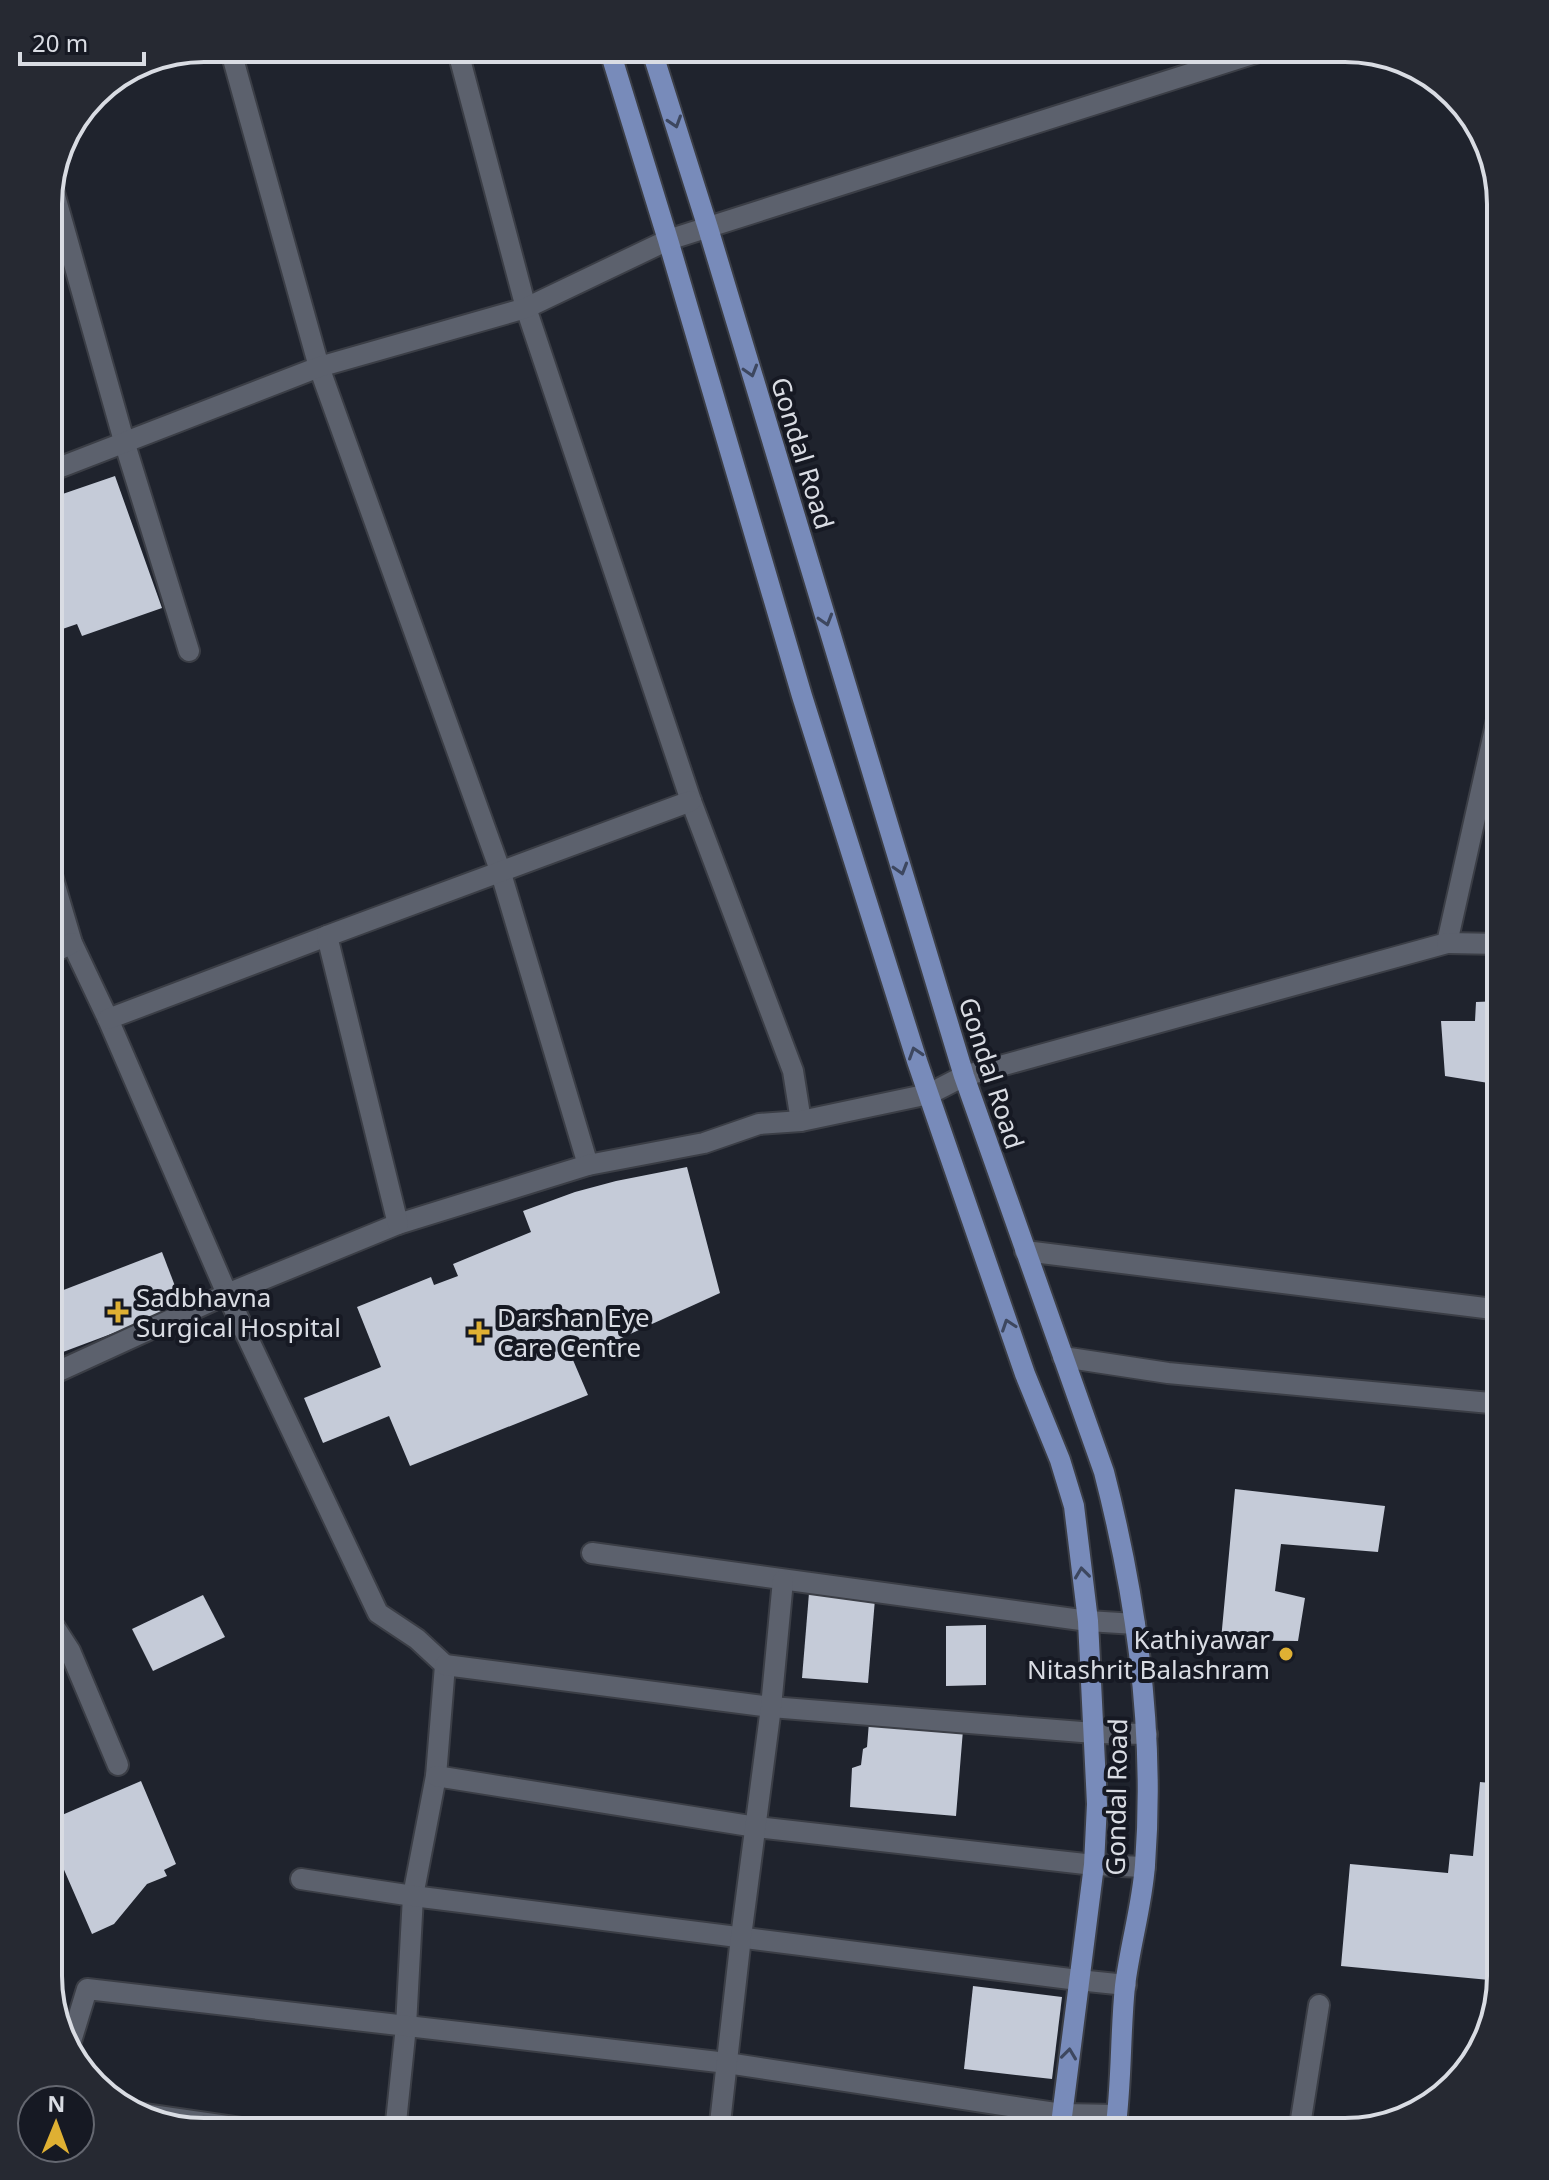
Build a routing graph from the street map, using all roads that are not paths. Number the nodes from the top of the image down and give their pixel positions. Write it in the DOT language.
graph roads {
  1 [pos="234,62"];
  2 [pos="461,62"];
  3 [pos="613,62"];
  4 [pos="655,62"];
  5 [pos="1227,62"];
  6 [pos="62,221"];
  7 [pos="708,228"];
  8 [pos="668,240"];
  9 [pos="526,308"];
  10 [pos="319,367"];
  11 [pos="124,441"];
  12 [pos="62,466"];
  13 [pos="189,651"];
  14 [pos="1487,764"];
  15 [pos="691,801"];
  16 [pos="500,870"];
  17 [pos="62,909"];
  18 [pos="327,936"];
  19 [pos="72,943"];
  20 [pos="1447,943"];
  21 [pos="1487,944"];
  22 [pos="62,948"];
  23 [pos="108,1019"];
  24 [pos="964,1076"];
  25 [pos="929,1094"];
  26 [pos="801,1121"];
  27 [pos="588,1165"];
  28 [pos="398,1224"];
  29 [pos="1025,1251"];
  30 [pos="227,1294"];
  31 [pos="1487,1308"];
  32 [pos="1063,1357"];
  33 [pos="62,1370"];
  34 [pos="1487,1403"];
  35 [pos="592,1553"];
  36 [pos="783,1580"];
  37 [pos="1088,1621"];
  38 [pos="1135,1624"];
  39 [pos="62,1639"];
  40 [pos="445,1665"];
  41 [pos="771,1707"];
  42 [pos="1094,1733"];
  43 [pos="1147,1734"];
  44 [pos="118,1765"];
  45 [pos="436,1776"];
  46 [pos="756,1827"];
  47 [pos="1094,1865"];
  48 [pos="1145,1867"];
  49 [pos="301,1879"];
  50 [pos="413,1896"];
  51 [pos="741,1937"];
  52 [pos="1078,1980"];
  53 [pos="1126,1985"];
  54 [pos="1319,2005"];
  55 [pos="406,2026"];
  56 [pos="74,2032"];
  57 [pos="727,2063"];
  58 [pos="396,2118"];
  59 [pos="721,2118"];
  60 [pos="1033,2118"];
  61 [pos="1062,2118"];
  62 [pos="1116,2118"];
  63 [pos="1301,2118"];
  1 -- 10 [label="street"];
  2 -- 9 [label="street"];
  3 -- 8 [label="main road, Gondal Road"];
  4 -- 7 [label="main road, Gondal Road, one-way"];
  5 -- 7 [label="street"];
  6 -- 11 [label="street"];
  7 -- 8 [label="street"];
  7 -- 24 [label="main road, Gondal Road, one-way"];
  8 -- 9 [label="street"];
  25 -- 8 [label="main road, Gondal Road, one-way"];
  9 -- 10 [label="street"];
  9 -- 15 [label="street"];
  10 -- 11 [label="street"];
  10 -- 16 [label="street"];
  11 -- 12 [label="street"];
  11 -- 13 [label="street"];
  14 -- 20 [label="street"];
  15 -- 16 [label="street"];
  15 -- 26 [label="street"];
  16 -- 18 [label="street"];
  16 -- 27 [label="street"];
  17 -- 19 [label="street"];
  18 -- 23 [label="street"];
  18 -- 28 [label="street"];
  19 -- 22 [label="street"];
  19 -- 23 [label="street"];
  20 -- 21 [label="street"];
  20 -- 24 [label="street"];
  23 -- 30 [label="street"];
  24 -- 25 [label="street"];
  24 -- 29 [label="main road, Gondal Road"];
  25 -- 26 [label="street"];
  37 -- 25 [label="main road, Gondal Road, one-way"];
  26 -- 27 [label="street"];
  27 -- 28 [label="street"];
  28 -- 30 [label="street"];
  29 -- 31 [label="street"];
  29 -- 32 [label="main road, Gondal Road"];
  30 -- 33 [label="street"];
  30 -- 40 [label="street"];
  32 -- 34 [label="street"];
  32 -- 38 [label="main road, Gondal Road"];
  35 -- 36 [label="street"];
  36 -- 37 [label="street"];
  36 -- 41 [label="street"];
  37 -- 38 [label="street"];
  37 -- 42 [label="main road, Gondal Road"];
  38 -- 43 [label="main road, Gondal Road"];
  39 -- 44 [label="street"];
  40 -- 41 [label="street"];
  40 -- 45 [label="street"];
  41 -- 42 [label="street"];
  41 -- 46 [label="street"];
  42 -- 43 [label="street"];
  42 -- 47 [label="main road, Gondal Road"];
  43 -- 48 [label="main road, Gondal Road"];
  45 -- 46 [label="street"];
  45 -- 50 [label="street"];
  46 -- 47 [label="street"];
  46 -- 51 [label="street"];
  47 -- 48 [label="street"];
  47 -- 52 [label="main road, Gondal Road"];
  48 -- 53 [label="main road, Gondal Road"];
  49 -- 50 [label="street"];
  50 -- 51 [label="street"];
  50 -- 55 [label="street"];
  51 -- 52 [label="street"];
  51 -- 57 [label="street"];
  52 -- 53 [label="street"];
  61 -- 52 [label="main road, Gondal Road, one-way"];
  53 -- 62 [label="main road, Gondal Road"];
  54 -- 63 [label="street"];
  55 -- 56 [label="street"];
  55 -- 57 [label="street"];
  55 -- 58 [label="street"];
  57 -- 59 [label="street"];
  57 -- 60 [label="street"];
}
